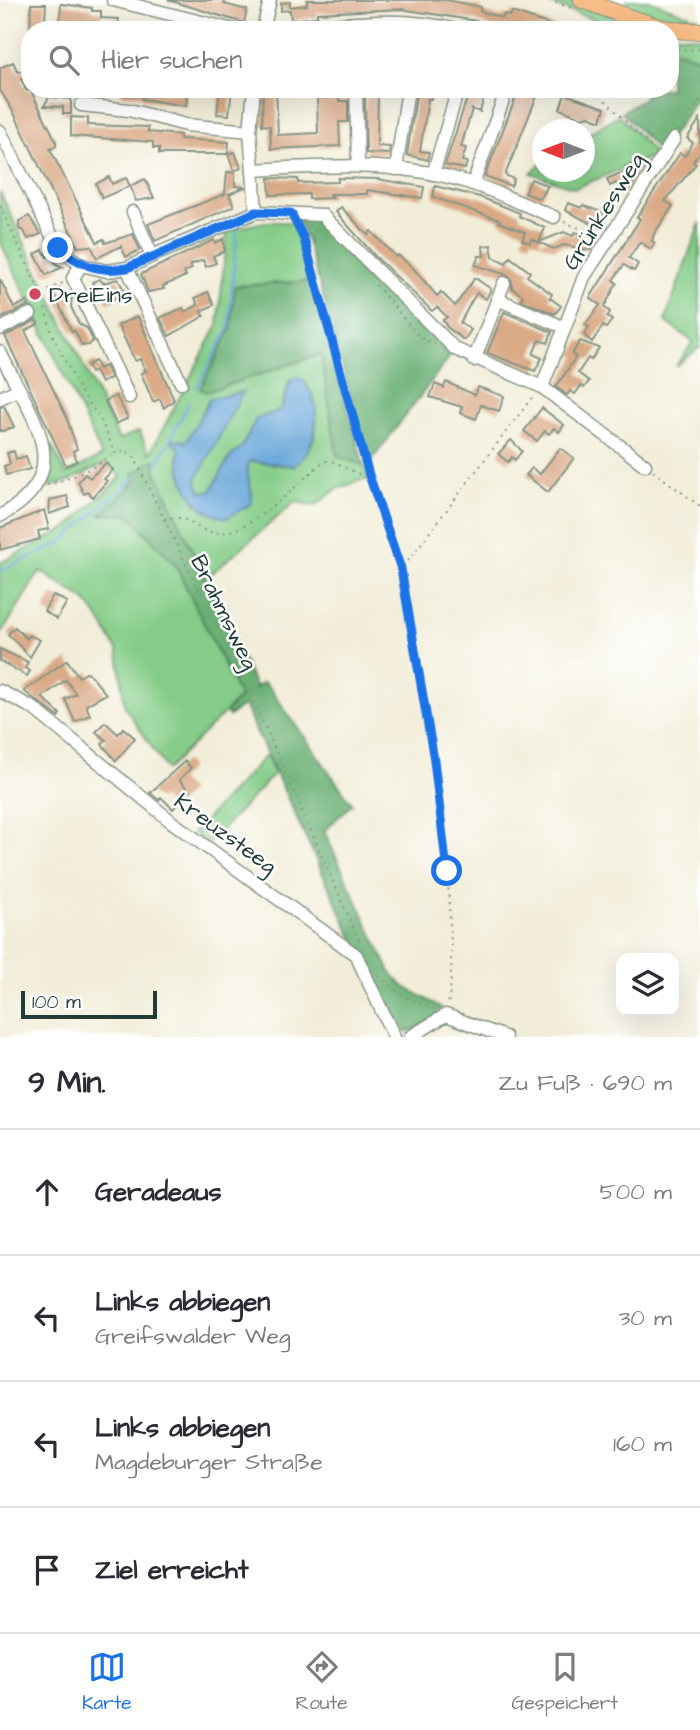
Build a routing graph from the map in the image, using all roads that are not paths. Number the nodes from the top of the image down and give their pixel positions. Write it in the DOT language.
graph roads {
  1 [pos="113,0"];
  2 [pos="270,0"];
  3 [pos="582,0"];
  4 [pos="616,5"];
  5 [pos="198,21"];
  6 [pos="265,21"];
  7 [pos="650,21"];
  8 [pos="679,29"];
  9 [pos="700,31"];
  10 [pos="253,98"];
  11 [pos="356,98"];
  12 [pos="407,98"];
  13 [pos="454,98"];
  14 [pos="504,98"];
  15 [pos="81,105"];
  16 [pos="0,131"];
  17 [pos="250,131"];
  18 [pos="674,139"];
  19 [pos="358,164"];
  20 [pos="396,169"];
  21 [pos="253,170"];
  22 [pos="433,174"];
  23 [pos="473,184"];
  24 [pos="133,212"];
  25 [pos="256,212"];
  26 [pos="554,217"];
  27 [pos="152,256"];
  28 [pos="81,265"];
  29 [pos="127,268"];
  30 [pos="503,283"];
  31 [pos="497,299"];
  32 [pos="30,314"];
  33 [pos="556,324"];
  34 [pos="0,328"];
  35 [pos="0,352"];
  36 [pos="474,360"];
  37 [pos="181,383"];
  38 [pos="542,387"];
  39 [pos="17,390"];
  40 [pos="130,397"];
  41 [pos="0,398"];
  42 [pos="645,465"];
  43 [pos="0,516"];
  44 [pos="0,691"];
  45 [pos="394,1037"];
  46 [pos="410,1037"];
  47 [pos="505,1037"];
  1 -- 5 [label="street"];
  2 -- 6 [label="street"];
  3 -- 4 [label="main road"];
  4 -- 7 [label="main road"];
  8 -- 9 [label="main road"];
  10 -- 17 [label="street"];
  11 -- 19 [label="street"];
  12 -- 20 [label="street"];
  13 -- 22 [label="street"];
  14 -- 23 [label="street"];
  15 -- 17 [label="street"];
  16 -- 28 [label="street"];
  17 -- 21 [label="street"];
  18 -- 38 [label="street, Grünkesweg"];
  19 -- 20 [label="street"];
  19 -- 21 [label="street"];
  20 -- 22 [label="street"];
  21 -- 25 [label="street"];
  22 -- 23 [label="street"];
  23 -- 26 [label="street"];
  24 -- 27 [label="street"];
  25 -- 27 [label="street"];
  25 -- 36 [label="street"];
  27 -- 29 [label="street"];
  28 -- 29 [label="street"];
  28 -- 40 [label="street"];
  29 -- 37 [label="street"];
  30 -- 31 [label="street"];
  31 -- 33 [label="street"];
  31 -- 36 [label="street"];
  32 -- 34 [label="street"];
  35 -- 39 [label="street"];
  36 -- 38 [label="street"];
  38 -- 42 [label="street"];
  39 -- 41 [label="street"];
  39 -- 43 [label="street"];
  44 -- 45 [label="street, Kreuzsteeg"];
  46 -- 47 [label="street"];
}
